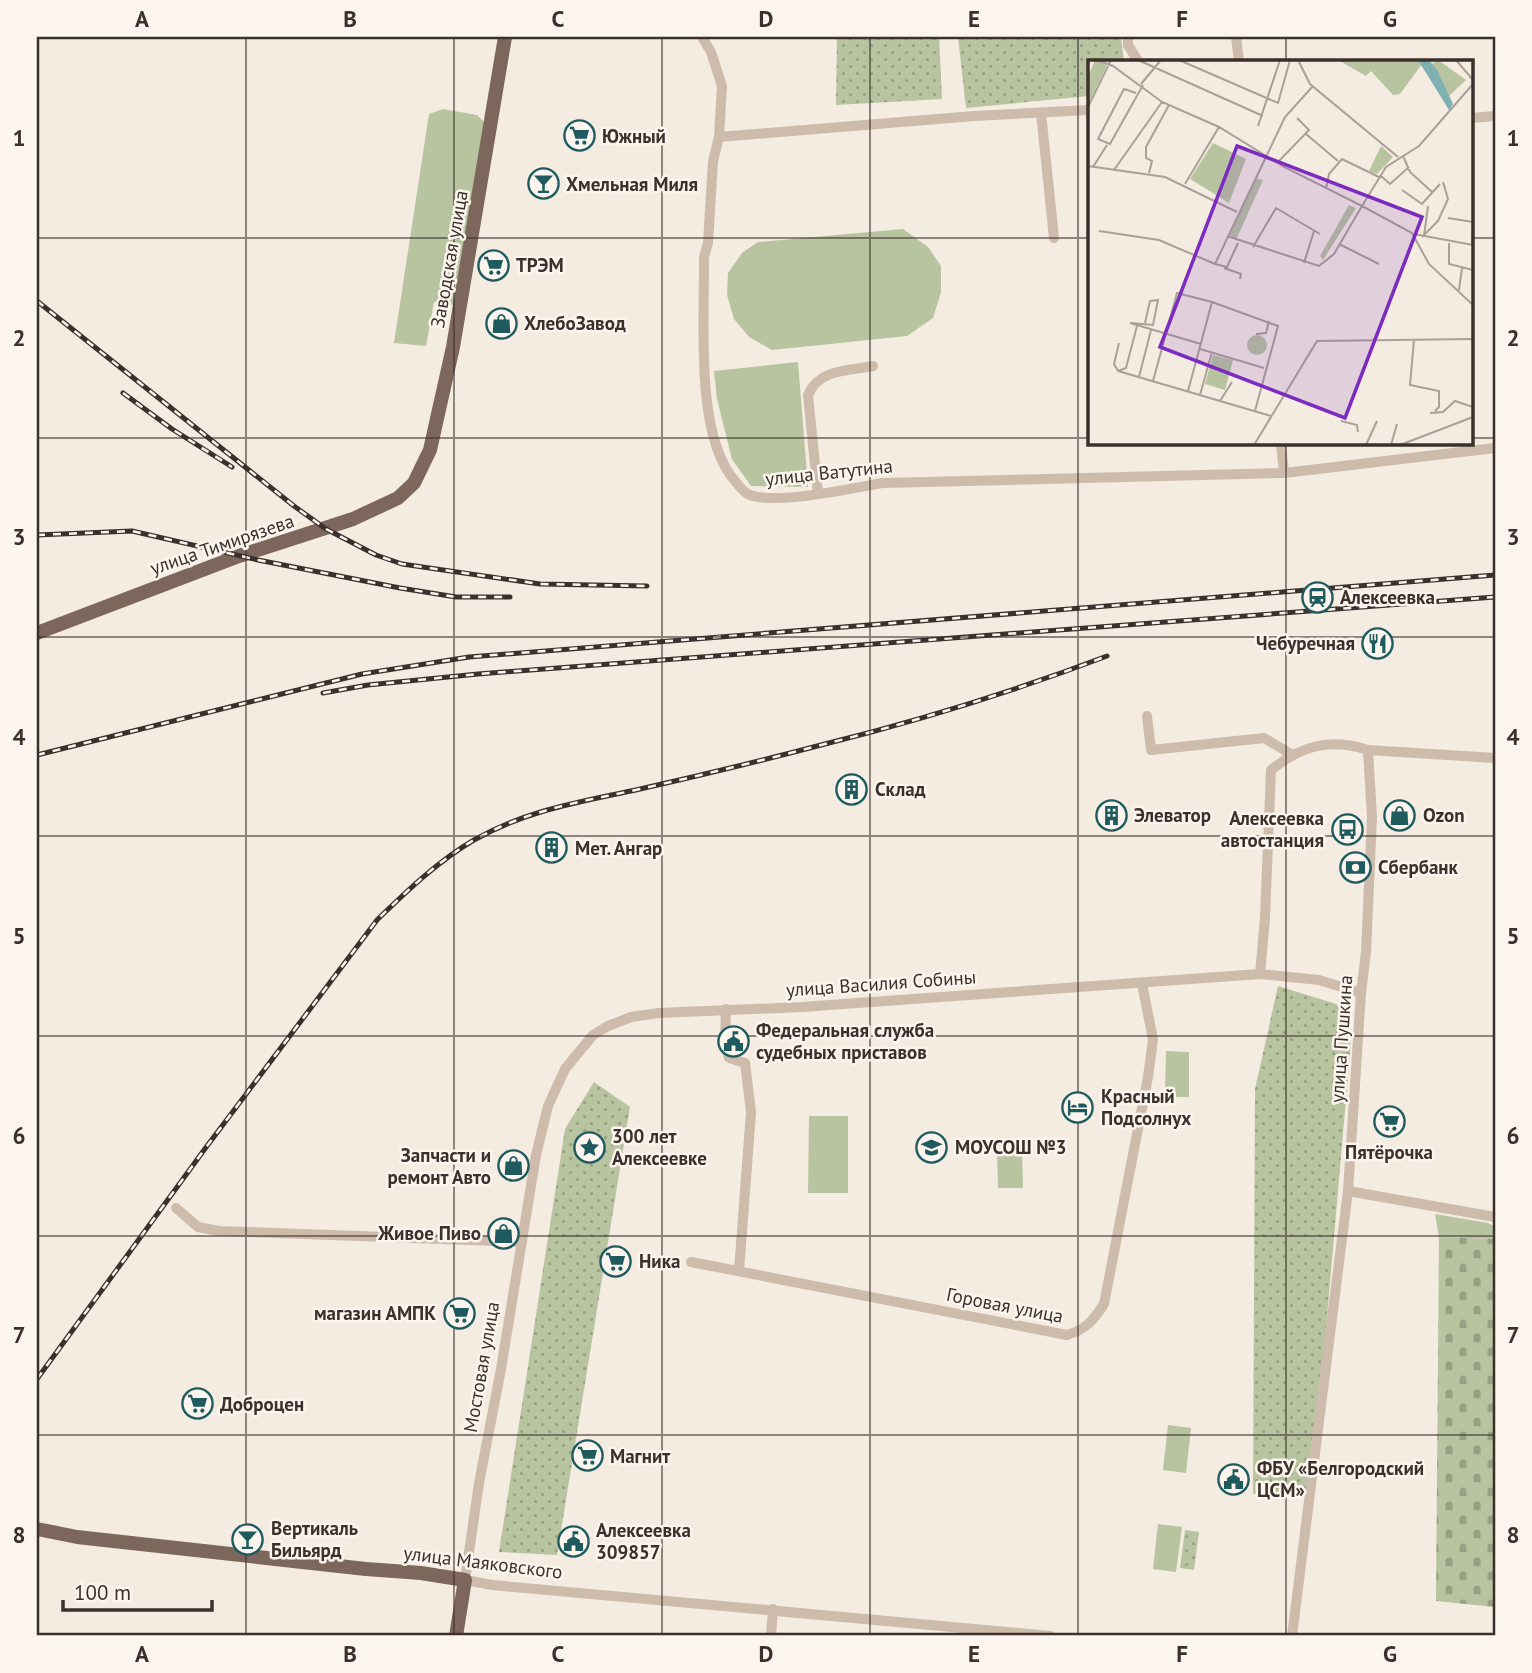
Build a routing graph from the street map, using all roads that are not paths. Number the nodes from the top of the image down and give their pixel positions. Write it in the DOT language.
graph roads {
  1 [pos="505,37"];
  2 [pos="702,37"];
  3 [pos="1128,37"];
  4 [pos="1236,37"];
  5 [pos="1137,60"];
  6 [pos="1239,60"];
  7 [pos="1088,110"];
  8 [pos="1041,113"];
  9 [pos="1495,116"];
  10 [pos="1472,118"];
  11 [pos="719,137"];
  12 [pos="1054,238"];
  13 [pos="873,366"];
  14 [pos="1281,444"];
  15 [pos="1495,449"];
  16 [pos="1284,473"];
  17 [pos="414,483"];
  18 [pos="818,494"];
  19 [pos="37,633"];
  20 [pos="1147,716"];
  21 [pos="1368,750"];
  22 [pos="1291,754"];
  23 [pos="1495,758"];
  24 [pos="1260,974"];
  25 [pos="1142,984"];
  26 [pos="1361,993"];
  27 [pos="726,1009"];
  28 [pos="548,1106"];
  29 [pos="1348,1191"];
  30 [pos="176,1208"];
  31 [pos="1495,1217"];
  32 [pos="522,1242"];
  33 [pos="691,1262"];
  34 [pos="739,1271"];
  35 [pos="37,1529"];
  36 [pos="465,1580"];
  37 [pos="773,1609"];
  38 [pos="456,1636"];
  39 [pos="771,1636"];
  40 [pos="1051,1636"];
  41 [pos="1292,1636"];
  1 -- 17 [label="main road, Заводская улица"];
  2 -- 11 [label="street, улица Ватутина"];
  3 -- 5 [label="street"];
  4 -- 6 [label="street"];
  7 -- 8 [label="street"];
  8 -- 11 [label="street"];
  8 -- 12 [label="street"];
  9 -- 10 [label="street"];
  11 -- 18 [label="street, улица Ватутина"];
  13 -- 18 [label="street"];
  14 -- 16 [label="street"];
  15 -- 16 [label="street, улица Ватутина"];
  16 -- 18 [label="street, улица Ватутина"];
  17 -- 19 [label="main road, улица Тимирязева"];
  20 -- 22 [label="street"];
  21 -- 22 [label="street"];
  21 -- 23 [label="street"];
  21 -- 26 [label="street, улица Пушкина"];
  22 -- 24 [label="street"];
  24 -- 25 [label="street, улица Василия Собины"];
  24 -- 26 [label="street, улица Василия Собины"];
  25 -- 27 [label="street, улица Василия Собины"];
  25 -- 34 [label="street, Горовая улица"];
  26 -- 29 [label="street, улица Пушкина"];
  27 -- 28 [label="street, улица Василия Собины"];
  27 -- 34 [label="street"];
  28 -- 32 [label="street, Мостовая улица"];
  29 -- 31 [label="street"];
  29 -- 41 [label="street, улица Пушкина"];
  30 -- 32 [label="street"];
  32 -- 36 [label="street, Мостовая улица"];
  33 -- 34 [label="street, Горовая улица"];
  35 -- 36 [label="main road, улица Маяковского"];
  36 -- 37 [label="street, улица Маяковского"];
  36 -- 38 [label="main road, Мостовая улица"];
  37 -- 39 [label="street"];
  37 -- 40 [label="street, улица Маяковского"];
}
